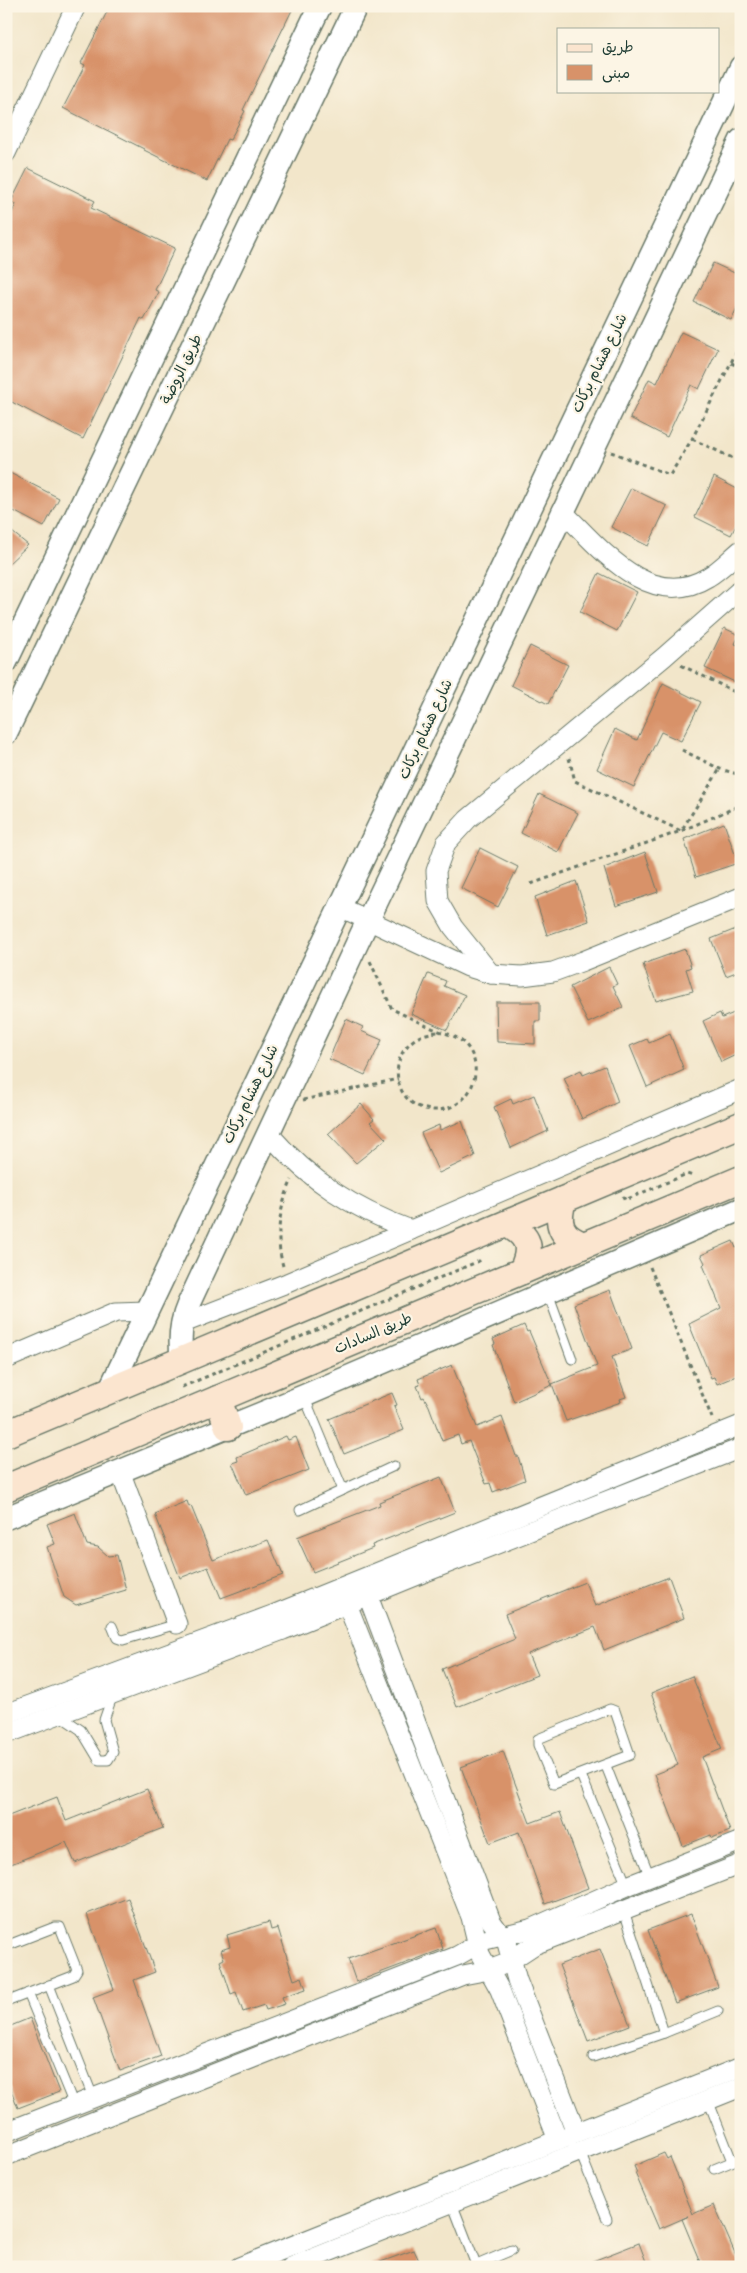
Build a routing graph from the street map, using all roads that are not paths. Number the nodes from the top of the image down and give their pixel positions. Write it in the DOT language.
graph roads {
  1 [pos="76,6"];
  2 [pos="320,6"];
  3 [pos="356,6"];
  4 [pos="741,67"];
  5 [pos="741,140"];
  6 [pos="6,153"];
  7 [pos="226,204"];
  8 [pos="254,218"];
  9 [pos="196,264"];
  10 [pos="226,276"];
  11 [pos="583,396"];
  12 [pos="611,409"];
  13 [pos="562,511"];
  14 [pos="741,550"];
  15 [pos="741,589"];
  16 [pos="11,645"];
  17 [pos="6,662"];
  18 [pos="6,733"];
  19 [pos="741,897"];
  20 [pos="340,907"];
  21 [pos="364,929"];
  22 [pos="491,974"];
  23 [pos="741,1089"];
  24 [pos="741,1125"];
  25 [pos="269,1134"];
  26 [pos="741,1179"];
  27 [pos="563,1200"];
  28 [pos="741,1209"];
  29 [pos="507,1224"];
  30 [pos="411,1230"];
  31 [pos="583,1245"];
  32 [pos="522,1271"];
  33 [pos="547,1290"];
  34 [pos="147,1311"];
  35 [pos="181,1324"];
  36 [pos="572,1359"];
  37 [pos="6,1360"];
  38 [pos="182,1360"];
  39 [pos="109,1391"];
  40 [pos="304,1396"];
  41 [pos="218,1399"];
  42 [pos="741,1425"];
  43 [pos="228,1427"];
  44 [pos="6,1434"];
  45 [pos="718,1435"];
  46 [pos="732,1451"];
  47 [pos="394,1466"];
  48 [pos="120,1471"];
  49 [pos="6,1488"];
  50 [pos="343,1490"];
  51 [pos="300,1510"];
  52 [pos="6,1518"];
  53 [pos="415,1566"];
  54 [pos="368,1596"];
  55 [pos="347,1604"];
  56 [pos="279,1622"];
  57 [pos="177,1624"];
  58 [pos="112,1626"];
  59 [pos="114,1694"];
  60 [pos="6,1714"];
  61 [pos="59,1715"];
  62 [pos="6,1734"];
  63 [pos="606,1766"];
  64 [pos="581,1776"];
  65 [pos="741,1841"];
  66 [pos="741,1864"];
  67 [pos="650,1877"];
  68 [pos="627,1886"];
  69 [pos="624,1911"];
  70 [pos="502,1935"];
  71 [pos="477,1945"];
  72 [pos="6,1946"];
  73 [pos="513,1960"];
  74 [pos="488,1970"];
  75 [pos="49,1985"];
  76 [pos="28,1993"];
  77 [pos="6,2002"];
  78 [pos="718,2010"];
  79 [pos="664,2033"];
  80 [pos="594,2057"];
  81 [pos="741,2067"];
  82 [pos="741,2087"];
  83 [pos="93,2097"];
  84 [pos="708,2100"];
  85 [pos="74,2105"];
  86 [pos="6,2132"];
  87 [pos="576,2132"];
  88 [pos="558,2140"];
  89 [pos="580,2152"];
  90 [pos="6,2156"];
  91 [pos="736,2160"];
  92 [pos="714,2169"];
  93 [pos="452,2203"];
  94 [pos="607,2219"];
  95 [pos="512,2250"];
  96 [pos="474,2266"];
  97 [pos="239,2267"];
  98 [pos="291,2267"];
  1 -- 6 [label="street"];
  2 -- 7 [label="street, طريق الروضة"];
  3 -- 8 [label="street, طريق الروضة"];
  4 -- 11 [label="street, شارع هشام بركات"];
  5 -- 12 [label="street, شارع هشام بركات"];
  7 -- 8 [label="street"];
  7 -- 9 [label="street, طريق الروضة"];
  8 -- 10 [label="street, طريق الروضة"];
  9 -- 10 [label="street"];
  9 -- 16 [label="street, طريق الروضة"];
  10 -- 18 [label="street, طريق الروضة"];
  11 -- 12 [label="street"];
  11 -- 20 [label="street, شارع هشام بركات"];
  12 -- 13 [label="street, شارع هشام بركات"];
  13 -- 14 [label="street"];
  13 -- 21 [label="street, شارع هشام بركات"];
  15 -- 22 [label="street"];
  16 -- 17 [label="street, طريق الروضة"];
  19 -- 22 [label="street"];
  20 -- 21 [label="street"];
  20 -- 34 [label="street, شارع هشام بركات"];
  21 -- 22 [label="street"];
  21 -- 25 [label="street, شارع هشام بركات"];
  23 -- 30 [label="street"];
  24 -- 27 [label="main road"];
  25 -- 30 [label="street"];
  25 -- 35 [label="street, شارع هشام بركات"];
  26 -- 31 [label="main road, طريق السادات"];
  27 -- 29 [label="main road"];
  27 -- 31 [label="main road"];
  28 -- 33 [label="street"];
  29 -- 32 [label="main road"];
  29 -- 38 [label="main road"];
  30 -- 35 [label="street"];
  31 -- 32 [label="main road, طريق السادات"];
  32 -- 41 [label="main road, طريق السادات"];
  33 -- 36 [label="lane"];
  33 -- 40 [label="street"];
  34 -- 35 [label="street"];
  34 -- 37 [label="street"];
  34 -- 39 [label="street, شارع هشام بركات"];
  35 -- 38 [label="street, شارع هشام بركات"];
  38 -- 39 [label="main road"];
  39 -- 44 [label="main road"];
  40 -- 43 [label="street"];
  40 -- 50 [label="lane"];
  41 -- 43 [label="main road"];
  41 -- 49 [label="main road, طريق السادات"];
  42 -- 45 [label="street"];
  43 -- 48 [label="street"];
  45 -- 46 [label="street"];
  45 -- 53 [label="street"];
  46 -- 53 [label="street"];
  47 -- 50 [label="lane"];
  48 -- 52 [label="street"];
  48 -- 57 [label="street"];
  50 -- 51 [label="lane"];
  53 -- 54 [label="street"];
  53 -- 56 [label="street"];
  54 -- 55 [label="street"];
  54 -- 70 [label="street"];
  55 -- 56 [label="street"];
  55 -- 71 [label="street"];
  56 -- 59 [label="street"];
  56 -- 60 [label="street"];
  57 -- 58 [label="lane"];
  59 -- 61 [label="street"];
  59 -- 61 [label="lane"];
  61 -- 62 [label="street"];
  63 -- 64 [label="lane"];
  63 -- 64 [label="lane"];
  63 -- 67 [label="lane"];
  64 -- 68 [label="lane"];
  65 -- 67 [label="street"];
  66 -- 69 [label="street"];
  67 -- 68 [label="street"];
  68 -- 70 [label="street"];
  69 -- 73 [label="street"];
  69 -- 79 [label="lane"];
  70 -- 71 [label="street"];
  70 -- 73 [label="street"];
  71 -- 74 [label="street"];
  71 -- 83 [label="street"];
  72 -- 75 [label="lane"];
  73 -- 74 [label="street"];
  73 -- 87 [label="street"];
  74 -- 88 [label="street"];
  74 -- 90 [label="street"];
  75 -- 76 [label="lane"];
  75 -- 83 [label="lane"];
  76 -- 77 [label="lane"];
  76 -- 85 [label="lane"];
  78 -- 79 [label="lane"];
  79 -- 80 [label="lane"];
  81 -- 87 [label="street"];
  82 -- 84 [label="street"];
  83 -- 85 [label="street"];
  84 -- 89 [label="street"];
  84 -- 91 [label="lane"];
  85 -- 86 [label="street"];
  87 -- 88 [label="street"];
  88 -- 97 [label="street"];
  89 -- 93 [label="street"];
  89 -- 94 [label="lane"];
  91 -- 92 [label="lane"];
  93 -- 96 [label="lane"];
  93 -- 98 [label="street"];
  95 -- 96 [label="lane"];
}
